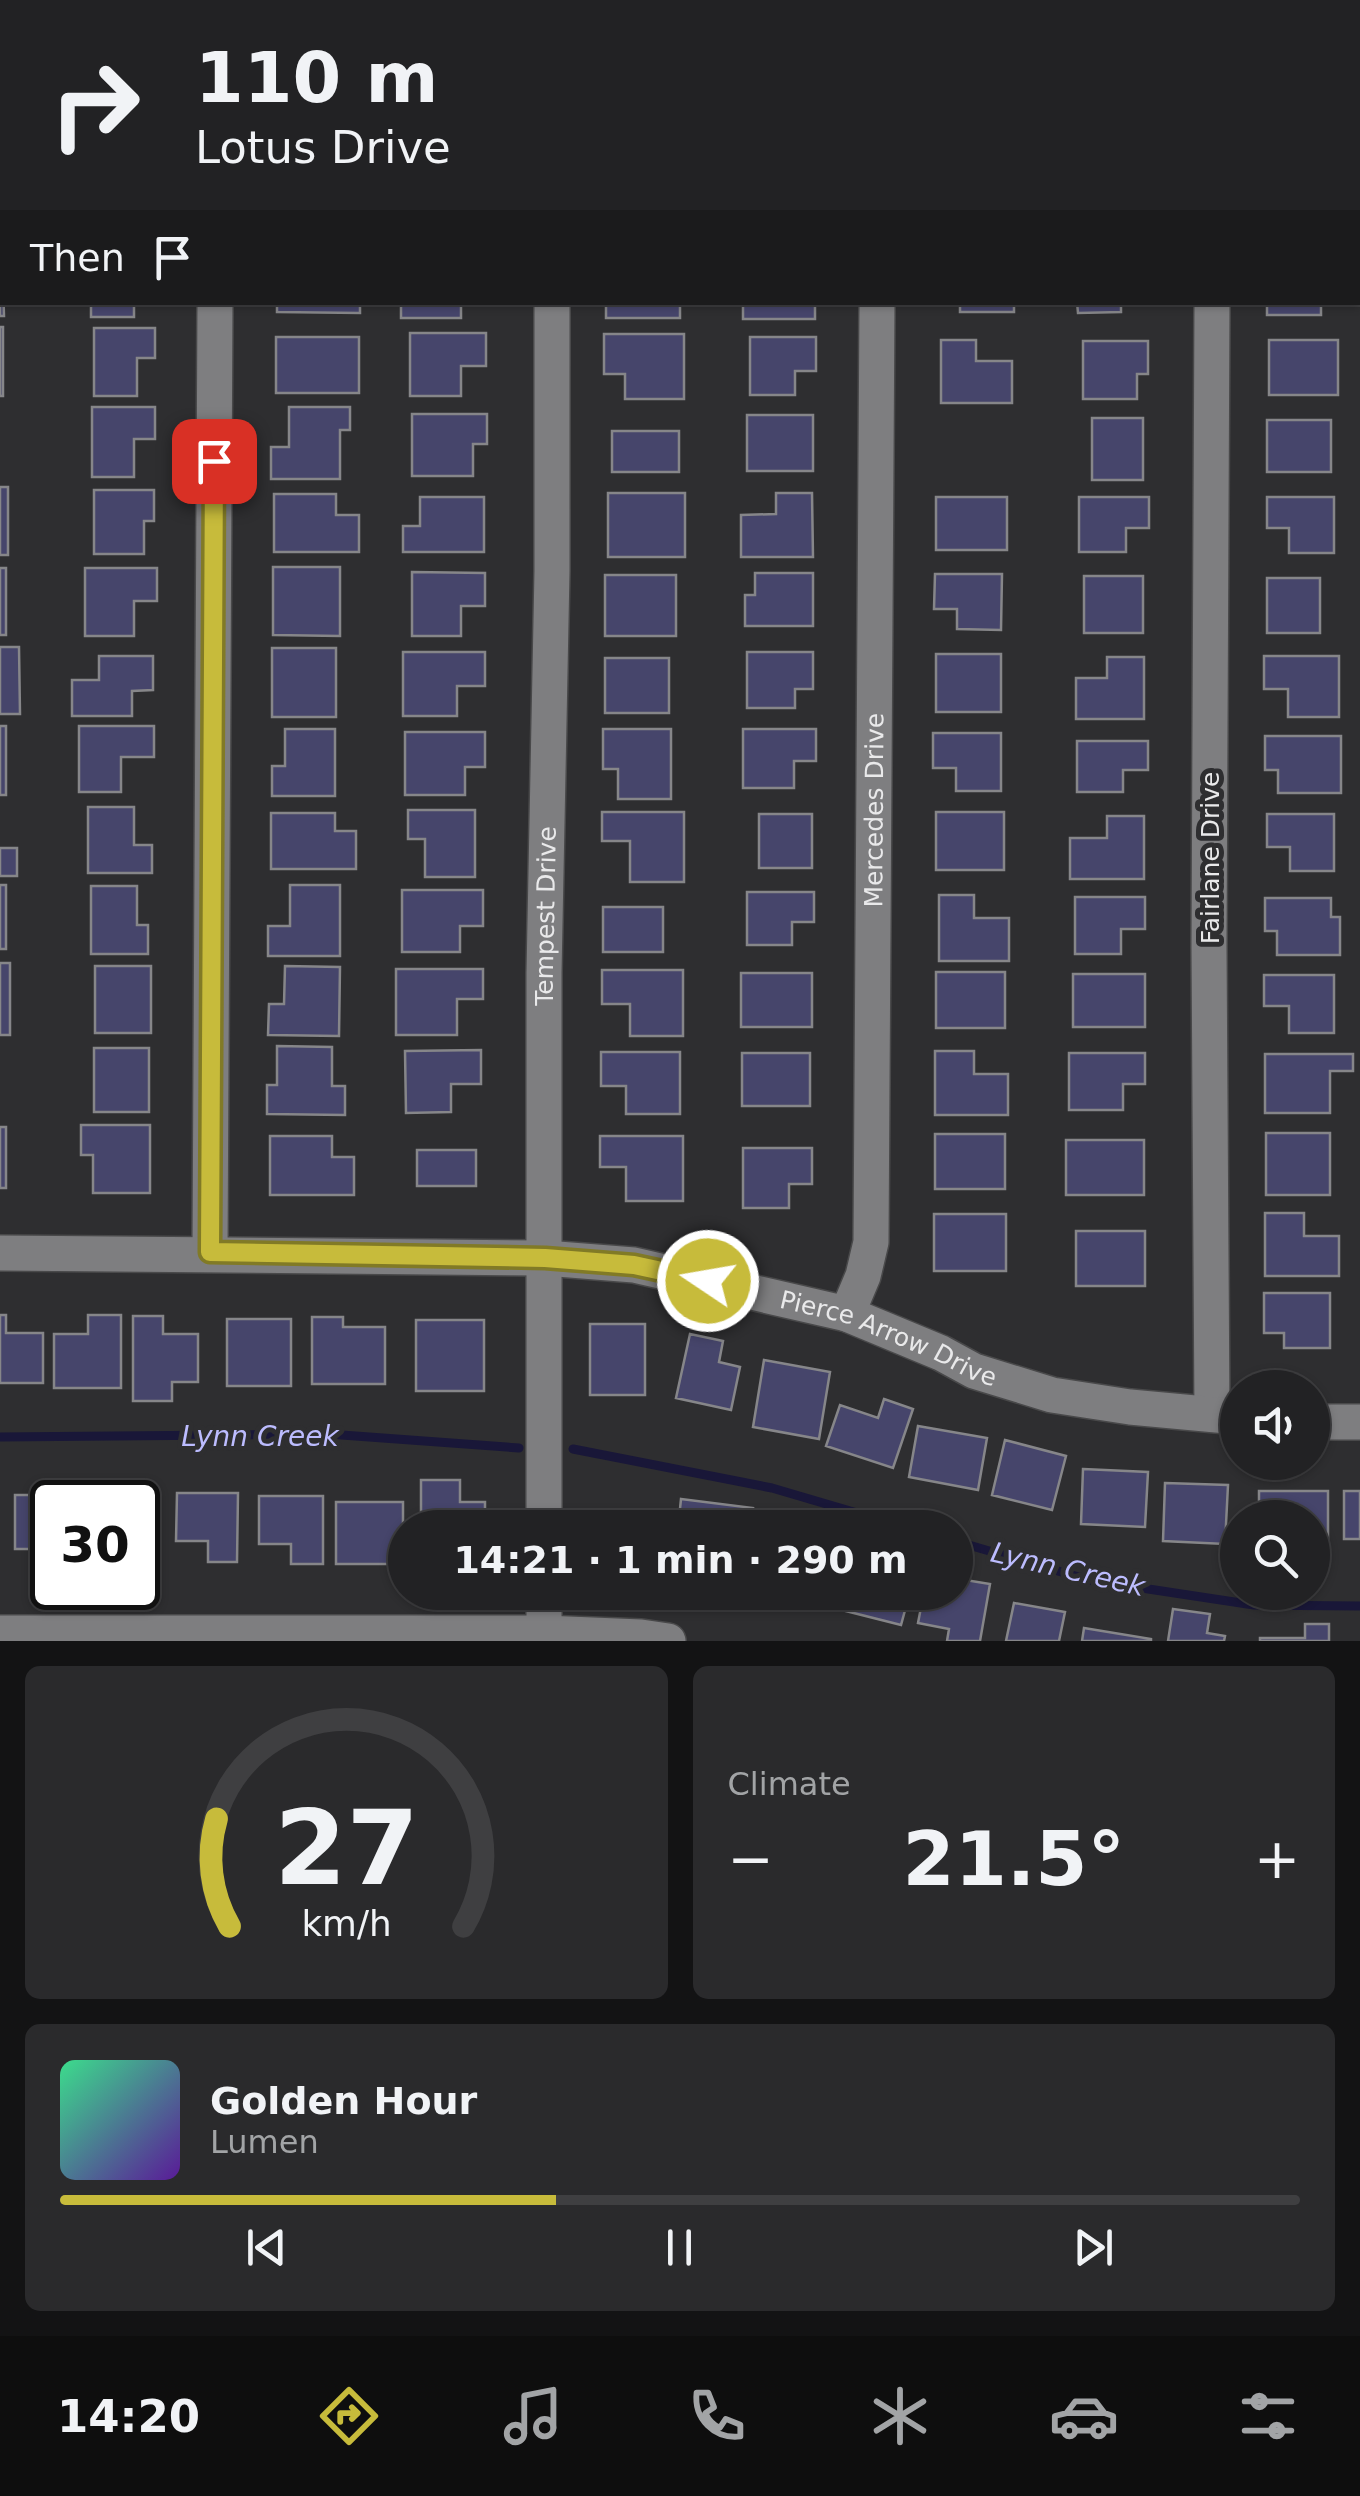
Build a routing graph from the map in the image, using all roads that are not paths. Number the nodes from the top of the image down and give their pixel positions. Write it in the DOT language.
graph roads {
  1 [pos="215,305"];
  2 [pos="552,305"];
  3 [pos="876,305"];
  4 [pos="1212,305"];
  5 [pos="210,1252"];
  6 [pos="0,1253"];
  7 [pos="545,1258"];
  8 [pos="847,1314"];
  9 [pos="1223,1370"];
  10 [pos="1220,1416"];
  11 [pos="1330,1422"];
  12 [pos="1360,1422"];
  13 [pos="544,1510"];
  14 [pos="544,1610"];
  15 [pos="0,1633"];
  16 [pos="544,1637"];
  17 [pos="215,1638"];
  18 [pos="668,1641"];
  1 -- 5 [label="street"];
  2 -- 7 [label="street, Tempest Drive"];
  3 -- 8 [label="street, Mercedes Drive"];
  4 -- 9 [label="street, Fairlane Drive"];
  5 -- 6 [label="street, Pierce Arrow Drive"];
  5 -- 7 [label="street, Pierce Arrow Drive"];
  7 -- 8 [label="street, Pierce Arrow Drive"];
  7 -- 13 [label="street, Tempest Drive"];
  8 -- 10 [label="street, Pierce Arrow Drive"];
  11 -- 12 [label="street"];
  14 -- 16 [label="street"];
  15 -- 17 [label="street"];
  16 -- 17 [label="street"];
  16 -- 18 [label="street"];
}
